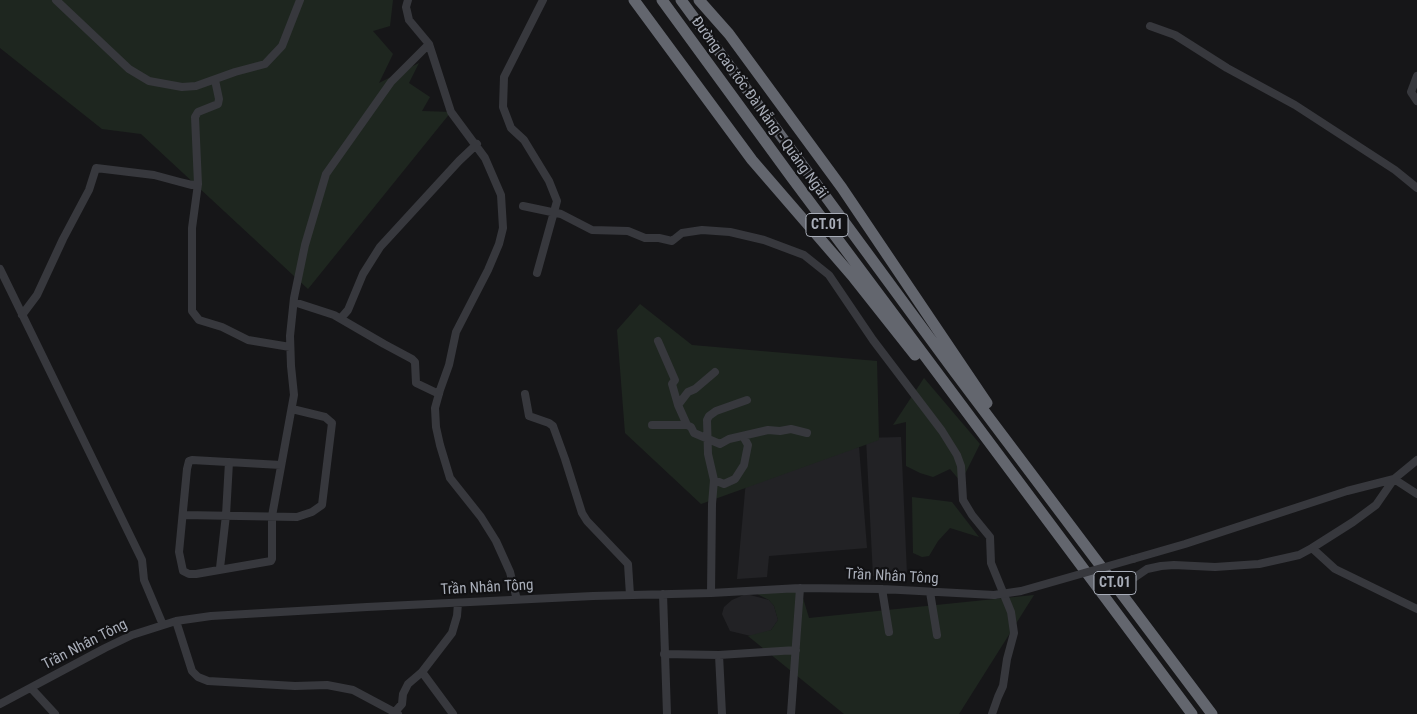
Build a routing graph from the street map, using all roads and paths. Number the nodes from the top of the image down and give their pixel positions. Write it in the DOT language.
graph roads {
  1 [pos="56,0"];
  2 [pos="300,0"];
  3 [pos="408,0"];
  4 [pos="543,0"];
  5 [pos="634,0"];
  6 [pos="662,0"];
  7 [pos="680,0"];
  8 [pos="699,0"];
  9 [pos="1150,26"];
  10 [pos="429,44"];
  11 [pos="1417,76"];
  12 [pos="215,80"];
  13 [pos="1417,101"];
  14 [pos="477,144"];
  15 [pos="198,184"];
  16 [pos="1417,188"];
  17 [pos="523,206"];
  18 [pos="555,213"];
  19 [pos="0,269"];
  20 [pos="537,273"];
  21 [pos="294,302"];
  22 [pos="22,315"];
  23 [pos="341,318"];
  24 [pos="658,341"];
  25 [pos="290,347"];
  26 [pos="715,372"];
  27 [pos="439,394"];
  28 [pos="524,394"];
  29 [pos="747,400"];
  30 [pos="678,405"];
  31 [pos="292,409"];
  32 [pos="652,425"];
  33 [pos="687,425"];
  34 [pos="807,433"];
  35 [pos="1004,433"];
  36 [pos="743,436"];
  37 [pos="708,439"];
  38 [pos="993,451"];
  39 [pos="1417,460"];
  40 [pos="229,462"];
  41 [pos="280,464"];
  42 [pos="1394,479"];
  43 [pos="714,480"];
  44 [pos="1417,494"];
  45 [pos="183,515"];
  46 [pos="226,515"];
  47 [pos="272,516"];
  48 [pos="1312,548"];
  49 [pos="220,568"];
  50 [pos="1131,580"];
  51 [pos="800,588"];
  52 [pos="882,589"];
  53 [pos="930,592"];
  54 [pos="711,593"];
  55 [pos="662,594"];
  56 [pos="630,595"];
  57 [pos="517,600"];
  58 [pos="458,603"];
  59 [pos="1417,609"];
  60 [pos="176,621"];
  61 [pos="163,625"];
  62 [pos="889,632"];
  63 [pos="937,635"];
  64 [pos="796,650"];
  65 [pos="664,654"];
  66 [pos="719,655"];
  67 [pos="422,672"];
  68 [pos="30,688"];
  69 [pos="0,704"];
  70 [pos="396,713"];
  71 [pos="55,714"];
  72 [pos="453,714"];
  73 [pos="667,714"];
  74 [pos="722,714"];
  75 [pos="791,714"];
  76 [pos="992,714"];
  77 [pos="1192,714"];
  78 [pos="1212,714"];
  1 -- 12 [label="street"];
  2 -- 12 [label="street"];
  3 -- 10 [label="street"];
  4 -- 18 [label="street"];
  5 -- 38 [label="highway"];
  6 -- 38 [label="highway, Đường cao tốc Đà Nẵng - Quảng Ngãi / CT.01"];
  7 -- 35 [label="highway, Đường cao tốc Đà Nẵng - Quảng Ngãi / CT.01"];
  8 -- 35 [label="highway"];
  9 -- 16 [label="street"];
  10 -- 14 [label="street"];
  10 -- 21 [label="street"];
  11 -- 13 [label="street"];
  12 -- 15 [label="street"];
  14 -- 23 [label="street"];
  14 -- 27 [label="street"];
  15 -- 22 [label="street"];
  15 -- 25 [label="street"];
  17 -- 18 [label="street"];
  18 -- 20 [label="street"];
  18 -- 76 [label="street"];
  19 -- 22 [label="street"];
  21 -- 23 [label="street"];
  21 -- 25 [label="street"];
  22 -- 61 [label="street"];
  23 -- 27 [label="street"];
  24 -- 30 [label="street"];
  25 -- 31 [label="street"];
  26 -- 30 [label="street"];
  27 -- 57 [label="street"];
  28 -- 56 [label="street"];
  29 -- 37 [label="street"];
  30 -- 33 [label="street"];
  31 -- 41 [label="street"];
  31 -- 47 [label="street"];
  32 -- 33 [label="street"];
  33 -- 37 [label="street"];
  34 -- 36 [label="street"];
  35 -- 78 [label="highway, CT.01"];
  36 -- 37 [label="street"];
  36 -- 43 [label="street"];
  37 -- 43 [label="street"];
  38 -- 77 [label="highway, CT.01"];
  39 -- 42 [label="street"];
  40 -- 41 [label="street"];
  40 -- 45 [label="street"];
  40 -- 46 [label="street"];
  41 -- 47 [label="street"];
  42 -- 44 [label="street"];
  42 -- 48 [label="street"];
  42 -- 53 [label="street, Trần Nhân Tông, bridge"];
  43 -- 54 [label="street"];
  45 -- 46 [label="street"];
  45 -- 49 [label="street"];
  46 -- 47 [label="street"];
  46 -- 49 [label="street"];
  47 -- 49 [label="street"];
  48 -- 50 [label="street"];
  48 -- 59 [label="street"];
  51 -- 52 [label="street, Trần Nhân Tông"];
  51 -- 54 [label="street, Trần Nhân Tông"];
  51 -- 64 [label="street"];
  52 -- 53 [label="street, Trần Nhân Tông"];
  52 -- 62 [label="street"];
  53 -- 63 [label="street"];
  54 -- 55 [label="street, Trần Nhân Tông"];
  55 -- 56 [label="street, Trần Nhân Tông"];
  55 -- 65 [label="street"];
  56 -- 57 [label="street, Trần Nhân Tông"];
  57 -- 58 [label="street, Trần Nhân Tông"];
  58 -- 60 [label="street, Trần Nhân Tông"];
  58 -- 67 [label="street"];
  60 -- 61 [label="street, Trần Nhân Tông"];
  60 -- 70 [label="street"];
  61 -- 68 [label="street, Trần Nhân Tông"];
  64 -- 66 [label="street"];
  64 -- 75 [label="street"];
  65 -- 66 [label="street"];
  65 -- 73 [label="street"];
  66 -- 74 [label="street"];
  67 -- 70 [label="street"];
  67 -- 72 [label="street"];
  68 -- 69 [label="street, Trần Nhân Tông"];
  68 -- 71 [label="street"];
}
